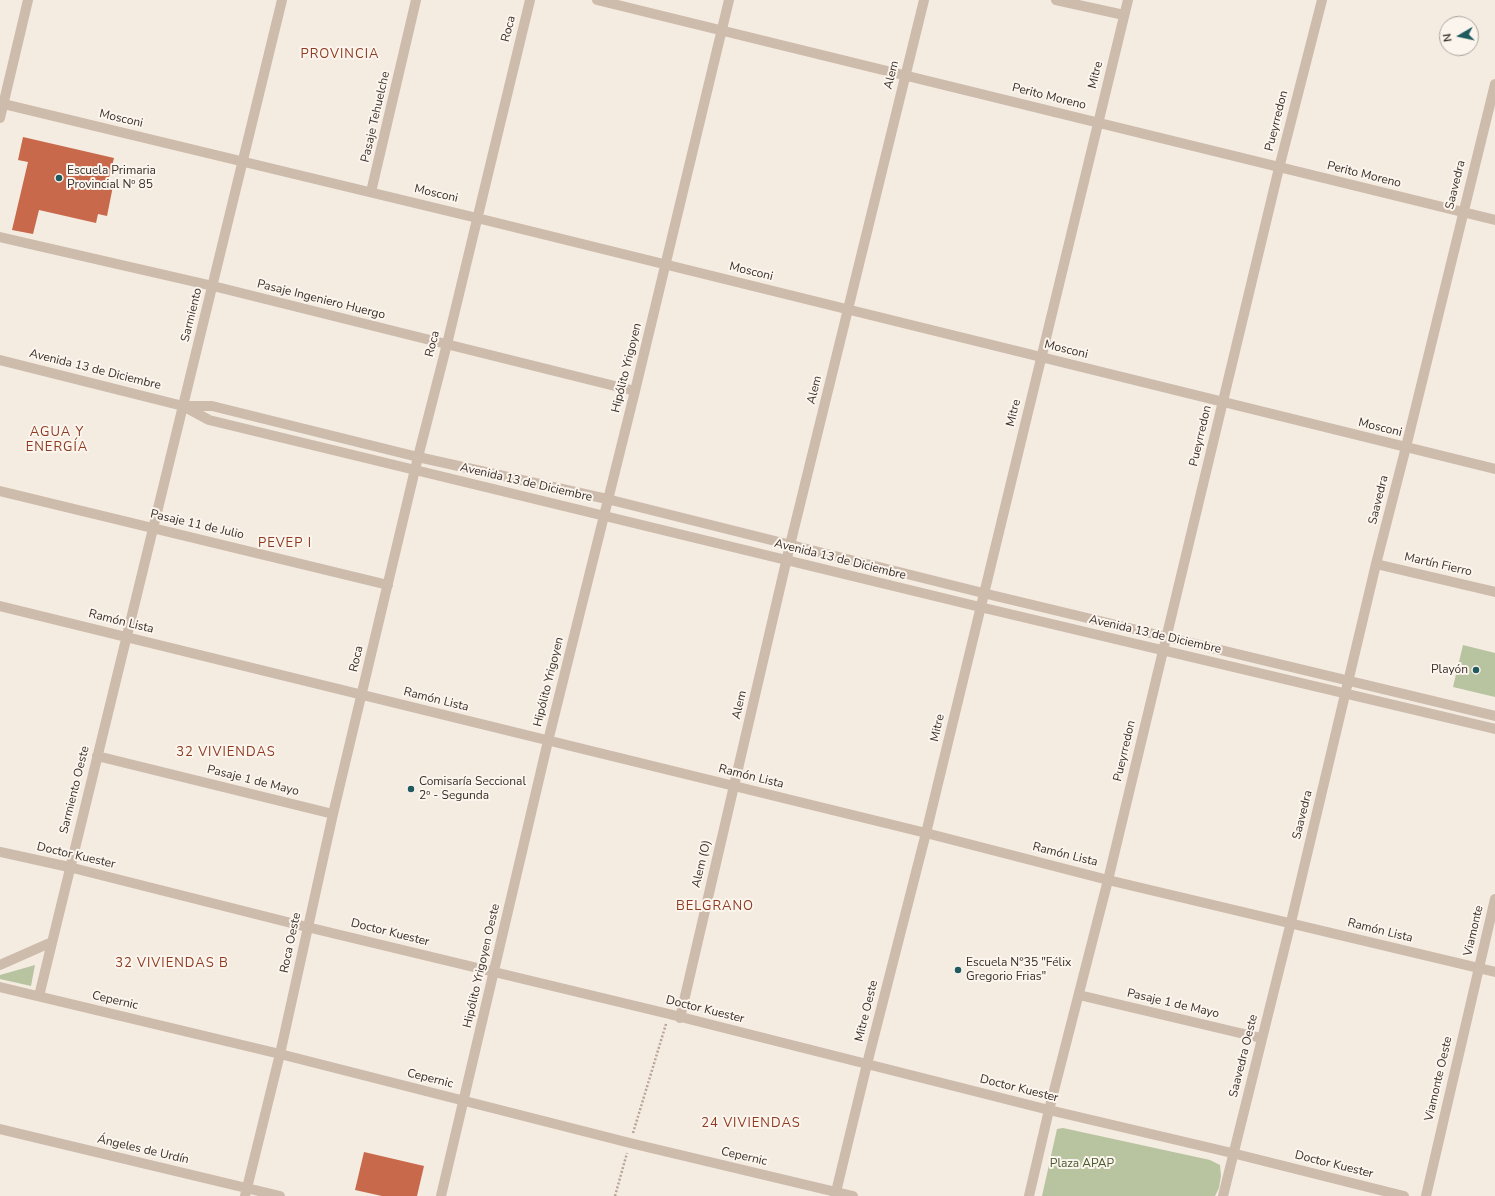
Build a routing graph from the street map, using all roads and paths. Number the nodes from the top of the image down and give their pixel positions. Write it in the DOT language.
graph roads {
  1 [pos="28,0"];
  2 [pos="282,0"];
  3 [pos="416,0"];
  4 [pos="530,0"];
  5 [pos="597,0"];
  6 [pos="729,0"];
  7 [pos="924,0"];
  8 [pos="1056,0"];
  9 [pos="1128,0"];
  10 [pos="1322,0"];
  11 [pos="1124,16"];
  12 [pos="722,30"];
  13 [pos="905,76"];
  14 [pos="1495,84"];
  15 [pos="2,104"];
  16 [pos="0,118"];
  17 [pos="1098,123"];
  18 [pos="243,161"];
  19 [pos="1279,168"];
  20 [pos="371,192"];
  21 [pos="1462,213"];
  22 [pos="477,218"];
  23 [pos="1495,220"];
  24 [pos="0,237"];
  25 [pos="666,264"];
  26 [pos="213,286"];
  27 [pos="849,310"];
  28 [pos="447,344"];
  29 [pos="1041,357"];
  30 [pos="0,360"];
  31 [pos="635,391"];
  32 [pos="1223,402"];
  33 [pos="183,406"];
  34 [pos="1406,447"];
  35 [pos="418,457"];
  36 [pos="1495,469"];
  37 [pos="415,470"];
  38 [pos="0,491"];
  39 [pos="607,499"];
  40 [pos="604,515"];
  41 [pos="154,529"];
  42 [pos="790,545"];
  43 [pos="787,560"];
  44 [pos="1376,564"];
  45 [pos="388,585"];
  46 [pos="1495,592"];
  47 [pos="984,593"];
  48 [pos="0,606"];
  49 [pos="980,607"];
  50 [pos="126,636"];
  51 [pos="1167,637"];
  52 [pos="1163,651"];
  53 [pos="1348,682"];
  54 [pos="1346,693"];
  55 [pos="362,695"];
  56 [pos="1495,716"];
  57 [pos="1495,729"];
  58 [pos="548,741"];
  59 [pos="97,756"];
  60 [pos="734,786"];
  61 [pos="333,814"];
  62 [pos="926,833"];
  63 [pos="0,852"];
  64 [pos="70,867"];
  65 [pos="1108,880"];
  66 [pos="1495,899"];
  67 [pos="1291,922"];
  68 [pos="307,927"];
  69 [pos="52,942"];
  70 [pos="0,965"];
  71 [pos="1478,968"];
  72 [pos="494,972"];
  73 [pos="1495,972"];
  74 [pos="0,987"];
  75 [pos="1079,995"];
  76 [pos="39,996"];
  77 [pos="669,1014"];
  78 [pos="680,1018"];
  79 [pos="1261,1038"];
  80 [pos="280,1054"];
  81 [pos="867,1064"];
  82 [pos="464,1101"];
  83 [pos="1049,1110"];
  84 [pos="0,1129"];
  85 [pos="630,1143"];
  86 [pos="1232,1153"];
  87 [pos="246,1192"];
  88 [pos="836,1194"];
  89 [pos="280,1196"];
  90 [pos="441,1196"];
  91 [pos="615,1196"];
  92 [pos="853,1196"];
  93 [pos="1029,1196"];
  94 [pos="1223,1196"];
  95 [pos="1404,1196"];
  96 [pos="1426,1196"];
  1 -- 15 [label="street"];
  2 -- 18 [label="street, Sarmiento"];
  3 -- 20 [label="street, Pasaje Tehuelche"];
  4 -- 22 [label="street, Roca"];
  5 -- 12 [label="street, Perito Moreno"];
  6 -- 12 [label="street, Hipólito Yrigoyen"];
  7 -- 13 [label="street, Alem"];
  8 -- 11 [label="street"];
  9 -- 11 [label="street, Mitre"];
  10 -- 19 [label="street, Pueyrredon"];
  11 -- 17 [label="street, Mitre"];
  12 -- 13 [label="street, Perito Moreno"];
  12 -- 25 [label="street, Hipólito Yrigoyen"];
  13 -- 17 [label="street, Perito Moreno"];
  13 -- 27 [label="street, Alem"];
  14 -- 21 [label="street, Saavedra"];
  15 -- 16 [label="street"];
  15 -- 18 [label="street, Mosconi"];
  17 -- 19 [label="street, Perito Moreno"];
  17 -- 29 [label="street, Mitre"];
  18 -- 20 [label="street, Mosconi"];
  18 -- 26 [label="street, Sarmiento"];
  19 -- 21 [label="street, Perito Moreno"];
  19 -- 32 [label="street, Pueyrredon"];
  20 -- 22 [label="street, Mosconi"];
  21 -- 23 [label="street, Perito Moreno"];
  21 -- 34 [label="street, Saavedra"];
  22 -- 25 [label="street, Mosconi"];
  22 -- 28 [label="street, Roca"];
  24 -- 26 [label="street, Pasaje Ingeniero Huergo"];
  25 -- 27 [label="street, Mosconi"];
  25 -- 31 [label="street, Hipólito Yrigoyen"];
  26 -- 28 [label="street, Pasaje Ingeniero Huergo"];
  26 -- 33 [label="street, Sarmiento"];
  27 -- 29 [label="street, Mosconi"];
  27 -- 42 [label="street, Alem"];
  28 -- 31 [label="street, Pasaje Ingeniero Huergo"];
  28 -- 35 [label="street, Roca"];
  29 -- 32 [label="street, Mosconi"];
  29 -- 47 [label="street, Mitre"];
  30 -- 33 [label="street, Avenida 13 de Diciembre"];
  31 -- 39 [label="street, Hipólito Yrigoyen"];
  32 -- 34 [label="street, Mosconi"];
  32 -- 51 [label="street, Pueyrredon"];
  33 -- 35 [label="street, Avenida 13 de Diciembre"];
  33 -- 37 [label="street, Avenida 13 de Diciembre"];
  33 -- 41 [label="street, Sarmiento"];
  34 -- 36 [label="street, Mosconi"];
  34 -- 44 [label="street, Saavedra"];
  35 -- 37 [label="street, Roca"];
  35 -- 39 [label="street, Avenida 13 de Diciembre"];
  37 -- 40 [label="street, Avenida 13 de Diciembre"];
  37 -- 45 [label="street, Roca"];
  38 -- 41 [label="street, Pasaje 11 de Julio"];
  39 -- 40 [label="street, Hipólito Yrigoyen"];
  39 -- 42 [label="street, Avenida 13 de Diciembre"];
  40 -- 43 [label="street, Avenida 13 de Diciembre"];
  40 -- 58 [label="street, Hipólito Yrigoyen"];
  41 -- 45 [label="street, Pasaje 11 de Julio"];
  41 -- 50 [label="street, Sarmiento"];
  42 -- 43 [label="street, Alem"];
  42 -- 47 [label="street, Avenida 13 de Diciembre"];
  43 -- 49 [label="street, Avenida 13 de Diciembre"];
  43 -- 60 [label="street, Alem"];
  44 -- 46 [label="street, Martín Fierro"];
  44 -- 53 [label="street, Saavedra"];
  45 -- 55 [label="street, Roca"];
  47 -- 49 [label="street, Mitre"];
  47 -- 51 [label="street, Avenida 13 de Diciembre"];
  48 -- 50 [label="street, Ramón Lista"];
  49 -- 52 [label="street, Avenida 13 de Diciembre"];
  49 -- 62 [label="street, Mitre"];
  50 -- 55 [label="street, Ramón Lista"];
  50 -- 59 [label="street, Sarmiento Oeste"];
  51 -- 52 [label="street, Pueyrredon"];
  51 -- 53 [label="street, Avenida 13 de Diciembre"];
  52 -- 54 [label="street, Avenida 13 de Diciembre"];
  52 -- 65 [label="street, Pueyrredon"];
  53 -- 54 [label="street, Saavedra"];
  53 -- 56 [label="street, Avenida 13 de Diciembre"];
  54 -- 57 [label="street, Avenida 13 de Diciembre"];
  54 -- 67 [label="street, Saavedra"];
  55 -- 58 [label="street, Ramón Lista"];
  55 -- 61 [label="street, Roca Oeste"];
  58 -- 60 [label="street, Ramón Lista"];
  58 -- 72 [label="street, Hipólito Yrigoyen Oeste"];
  59 -- 61 [label="street, Pasaje 1 de Mayo"];
  59 -- 64 [label="street, Sarmiento Oeste"];
  60 -- 62 [label="street, Ramón Lista"];
  60 -- 78 [label="street, Alem (O)"];
  61 -- 68 [label="street, Roca Oeste"];
  62 -- 65 [label="street, Ramón Lista"];
  62 -- 81 [label="street, Mitre Oeste"];
  63 -- 64 [label="street, Doctor Kuester"];
  64 -- 68 [label="street, Doctor Kuester"];
  64 -- 69 [label="street, Sarmiento Oeste"];
  65 -- 67 [label="street, Ramón Lista"];
  65 -- 75 [label="street, Pueyrredon"];
  66 -- 71 [label="street, Viamonte"];
  67 -- 71 [label="street, Ramón Lista"];
  67 -- 79 [label="street, Saavedra Oeste"];
  68 -- 72 [label="street, Doctor Kuester"];
  68 -- 80 [label="street, Roca Oeste"];
  69 -- 70 [label="street"];
  69 -- 76 [label="street, Sarmiento Oeste"];
  71 -- 73 [label="street, Ramón Lista"];
  71 -- 96 [label="street, Viamonte Oeste"];
  72 -- 77 [label="street, Doctor Kuester"];
  72 -- 82 [label="street, Hipólito Yrigoyen Oeste"];
  74 -- 76 [label="street, Cepernic"];
  75 -- 79 [label="street, Pasaje 1 de Mayo"];
  75 -- 83 [label="street, Pueyrredon"];
  76 -- 80 [label="street, Cepernic"];
  77 -- 78 [label="street, Doctor Kuester"];
  77 -- 85 [label="path"];
  78 -- 81 [label="street, Doctor Kuester"];
  79 -- 86 [label="street, Saavedra Oeste"];
  80 -- 82 [label="street, Cepernic"];
  80 -- 87 [label="street, Roca Oeste"];
  81 -- 83 [label="street, Doctor Kuester"];
  81 -- 88 [label="street, Mitre Oeste"];
  82 -- 85 [label="street, Cepernic"];
  82 -- 90 [label="street, Hipólito Yrigoyen Oeste"];
  83 -- 86 [label="street, Doctor Kuester"];
  83 -- 93 [label="street, Pueyrredon"];
  84 -- 87 [label="street, Ángeles de Urdín"];
  85 -- 88 [label="street, Cepernic"];
  85 -- 91 [label="path"];
  86 -- 94 [label="street, Saavedra Oeste"];
  86 -- 95 [label="street, Doctor Kuester"];
  87 -- 89 [label="street, Ángeles de Urdín"];
  88 -- 92 [label="street, Cepernic"];
}
